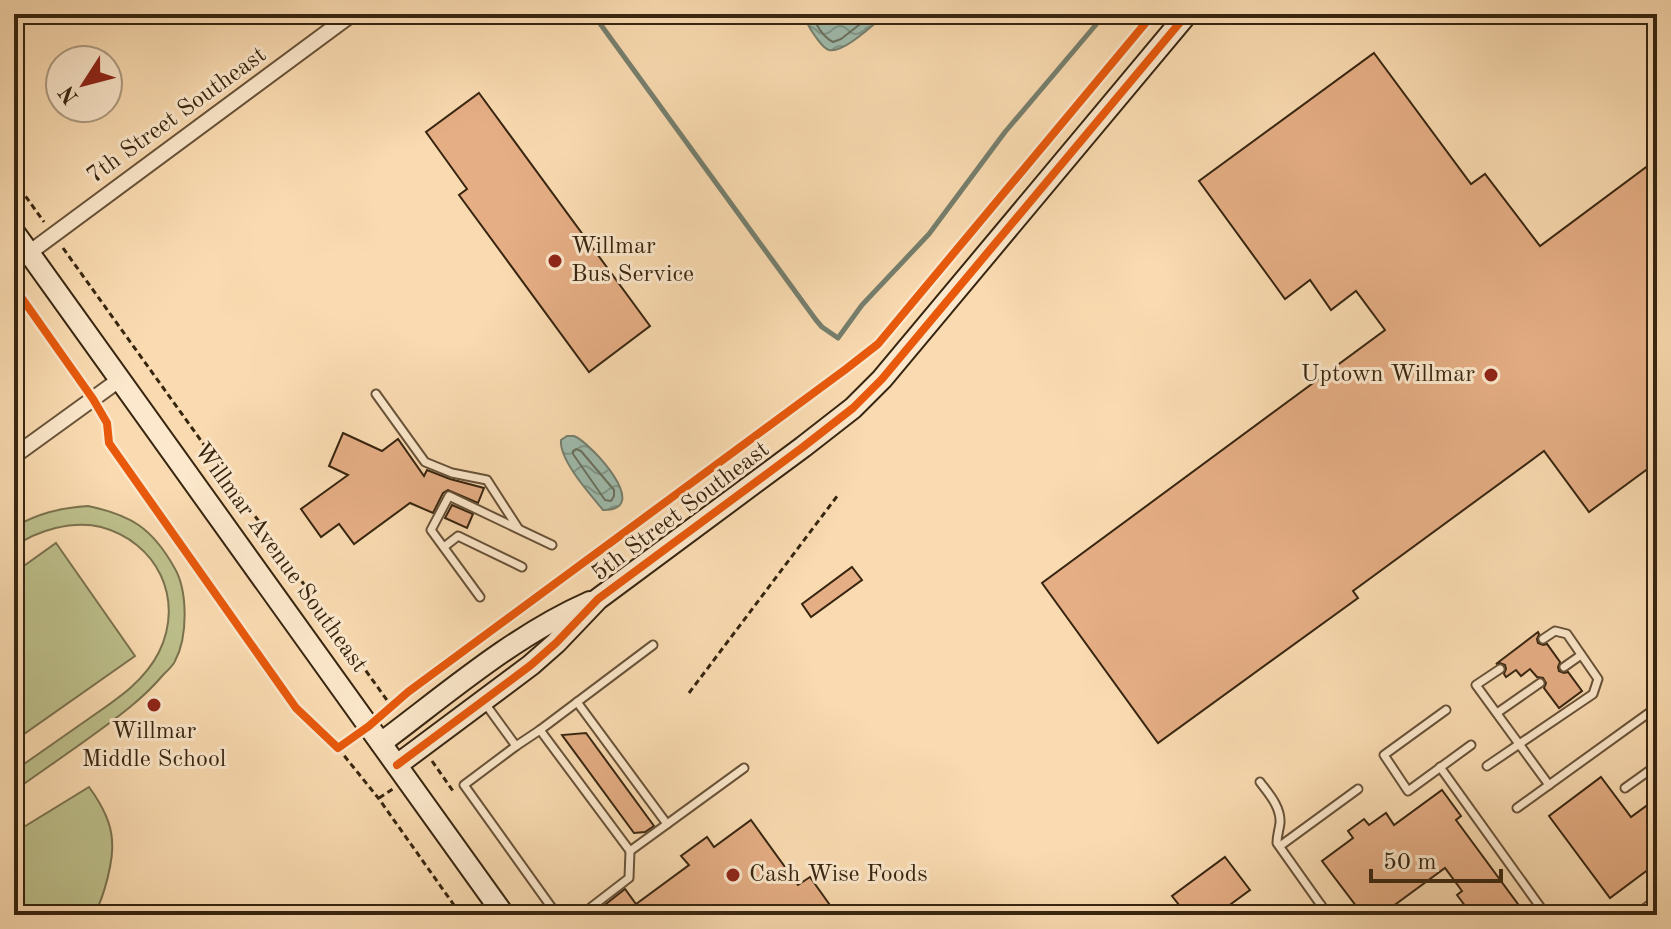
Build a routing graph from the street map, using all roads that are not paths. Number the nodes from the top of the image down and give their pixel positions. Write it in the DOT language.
graph roads {
  1 [pos="352,14"];
  2 [pos="1187,14"];
  3 [pos="14,232"];
  4 [pos="29,253"];
  5 [pos="119,380"];
  6 [pos="376,394"];
  7 [pos="14,456"];
  8 [pos="519,530"];
  9 [pos="552,545"];
  10 [pos="444,547"];
  11 [pos="522,567"];
  12 [pos="480,597"];
  13 [pos="598,599"];
  14 [pos="1543,639"];
  15 [pos="653,645"];
  16 [pos="1581,655"];
  17 [pos="1564,667"];
  18 [pos="1500,669"];
  19 [pos="1540,683"];
  20 [pos="483,700"];
  21 [pos="577,702"];
  22 [pos="1657,707"];
  23 [pos="1446,710"];
  24 [pos="1497,713"];
  25 [pos="540,730"];
  26 [pos="375,734"];
  27 [pos="1519,744"];
  28 [pos="1471,745"];
  29 [pos="516,746"];
  30 [pos="397,765"];
  31 [pos="1657,765"];
  32 [pos="1487,766"];
  33 [pos="1440,767"];
  34 [pos="744,768"];
  35 [pos="1260,782"];
  36 [pos="1549,785"];
  37 [pos="1625,788"];
  38 [pos="1358,789"];
  39 [pos="1517,808"];
  40 [pos="667,824"];
  41 [pos="1280,846"];
  42 [pos="630,851"];
  43 [pos="1657,899"];
  44 [pos="1321,905"];
  45 [pos="504,915"];
  46 [pos="557,915"];
  47 [pos="581,915"];
  48 [pos="1308,915"];
  49 [pos="1328,915"];
  50 [pos="1546,915"];
  51 [pos="1636,915"];
  1 -- 4 [label="street, 7th Street Southeast"];
  2 -- 13 [label="street, 5th Street Southeast"];
  3 -- 4 [label="street, Willmar Avenue Southeast"];
  4 -- 5 [label="street, Willmar Avenue Southeast"];
  5 -- 7 [label="street"];
  5 -- 26 [label="street, Willmar Avenue Southeast"];
  6 -- 8 [label="lane"];
  8 -- 9 [label="lane"];
  8 -- 10 [label="lane"];
  10 -- 11 [label="lane"];
  10 -- 12 [label="lane"];
  13 -- 20 [label="street, 5th Street Southeast"];
  13 -- 26 [label="street, 5th Street Southeast"];
  14 -- 16 [label="lane"];
  15 -- 21 [label="lane"];
  16 -- 17 [label="lane"];
  16 -- 27 [label="lane"];
  18 -- 24 [label="lane"];
  19 -- 24 [label="lane"];
  20 -- 29 [label="lane"];
  20 -- 30 [label="street, 5th Street Southeast"];
  21 -- 25 [label="lane"];
  21 -- 40 [label="lane"];
  22 -- 36 [label="lane"];
  23 -- 33 [label="lane"];
  24 -- 27 [label="lane"];
  25 -- 29 [label="lane"];
  25 -- 42 [label="lane"];
  26 -- 30 [label="street, Willmar Avenue Southeast"];
  27 -- 32 [label="lane"];
  27 -- 36 [label="lane"];
  28 -- 33 [label="lane"];
  29 -- 46 [label="lane"];
  30 -- 45 [label="street, Willmar Avenue Southeast"];
  31 -- 37 [label="lane"];
  33 -- 50 [label="lane"];
  34 -- 40 [label="lane"];
  35 -- 41 [label="lane"];
  36 -- 39 [label="lane"];
  38 -- 41 [label="lane"];
  40 -- 42 [label="lane"];
  41 -- 44 [label="lane"];
  42 -- 47 [label="lane"];
  43 -- 51 [label="lane"];
  44 -- 48 [label="lane"];
  44 -- 49 [label="lane"];
}
